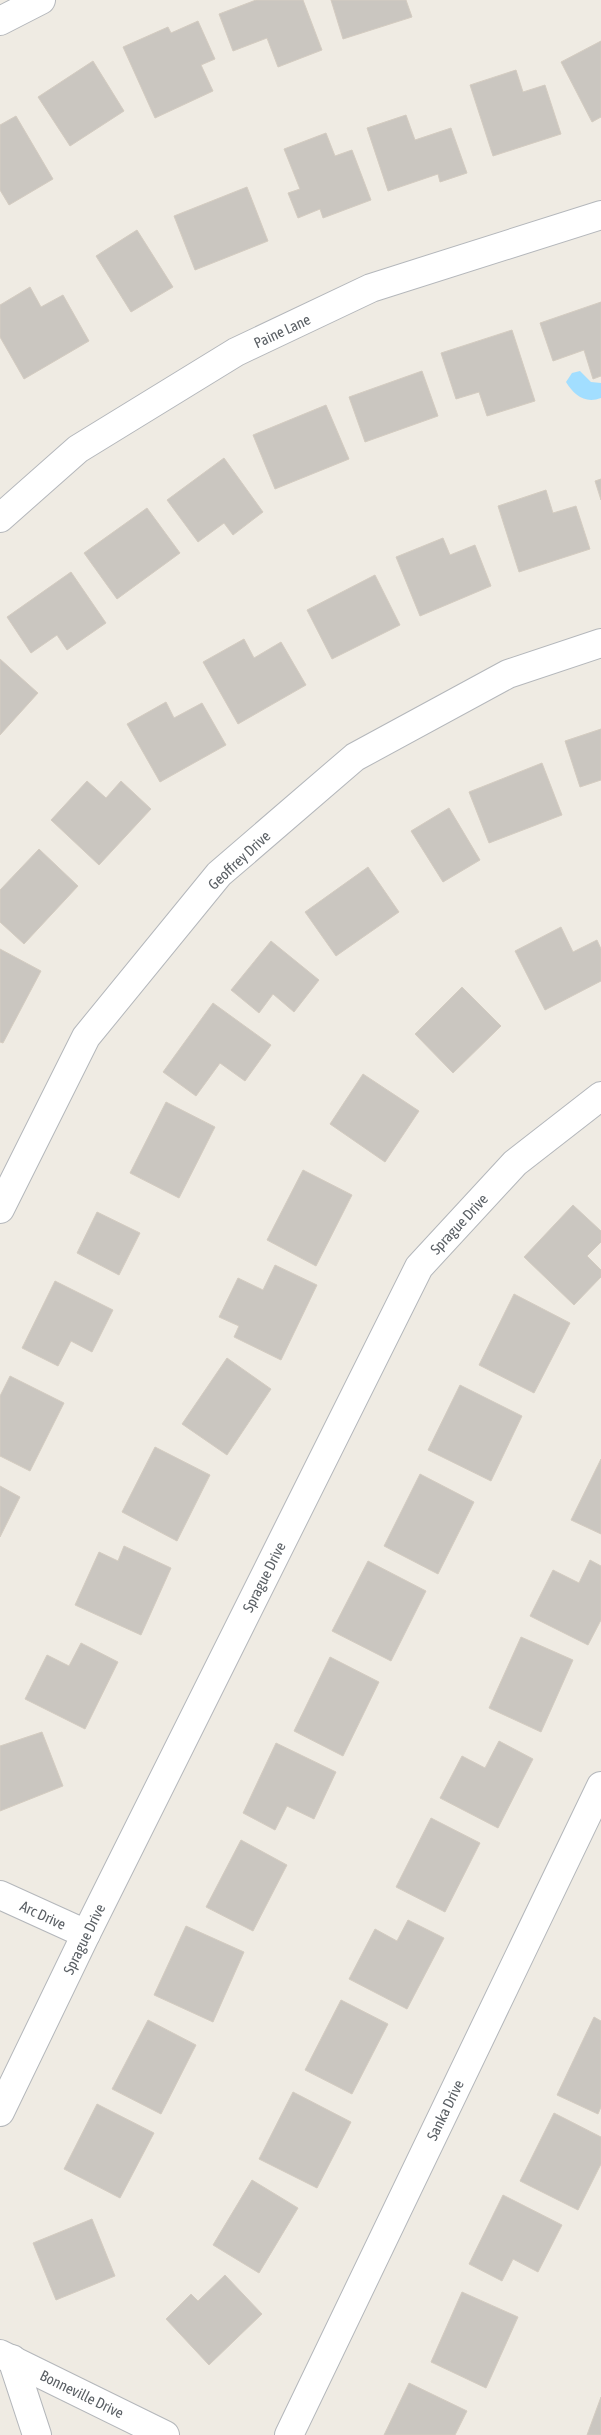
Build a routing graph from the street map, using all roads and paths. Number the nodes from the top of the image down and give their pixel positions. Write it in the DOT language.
graph roads {
  1 [pos="41,0"];
  2 [pos="0,21"];
  3 [pos="601,215"];
  4 [pos="0,518"];
  5 [pos="601,644"];
  6 [pos="601,1096"];
  7 [pos="0,1209"];
  8 [pos="601,1786"];
  9 [pos="0,1895"];
  10 [pos="86,1934"];
  11 [pos="0,2112"];
  12 [pos="6,2356"];
  13 [pos="37,2435"];
  14 [pos="165,2435"];
  15 [pos="289,2435"];
  1 -- 2 [label="street"];
  3 -- 4 [label="street, Paine Lane"];
  5 -- 7 [label="street, Geoffrey Drive"];
  6 -- 10 [label="street, Sprague Drive"];
  8 -- 15 [label="street, Sanka Drive"];
  9 -- 10 [label="street, Arc Drive"];
  10 -- 11 [label="street, Sprague Drive"];
  12 -- 13 [label="street"];
  12 -- 14 [label="street, Bonneville Drive"];
}
